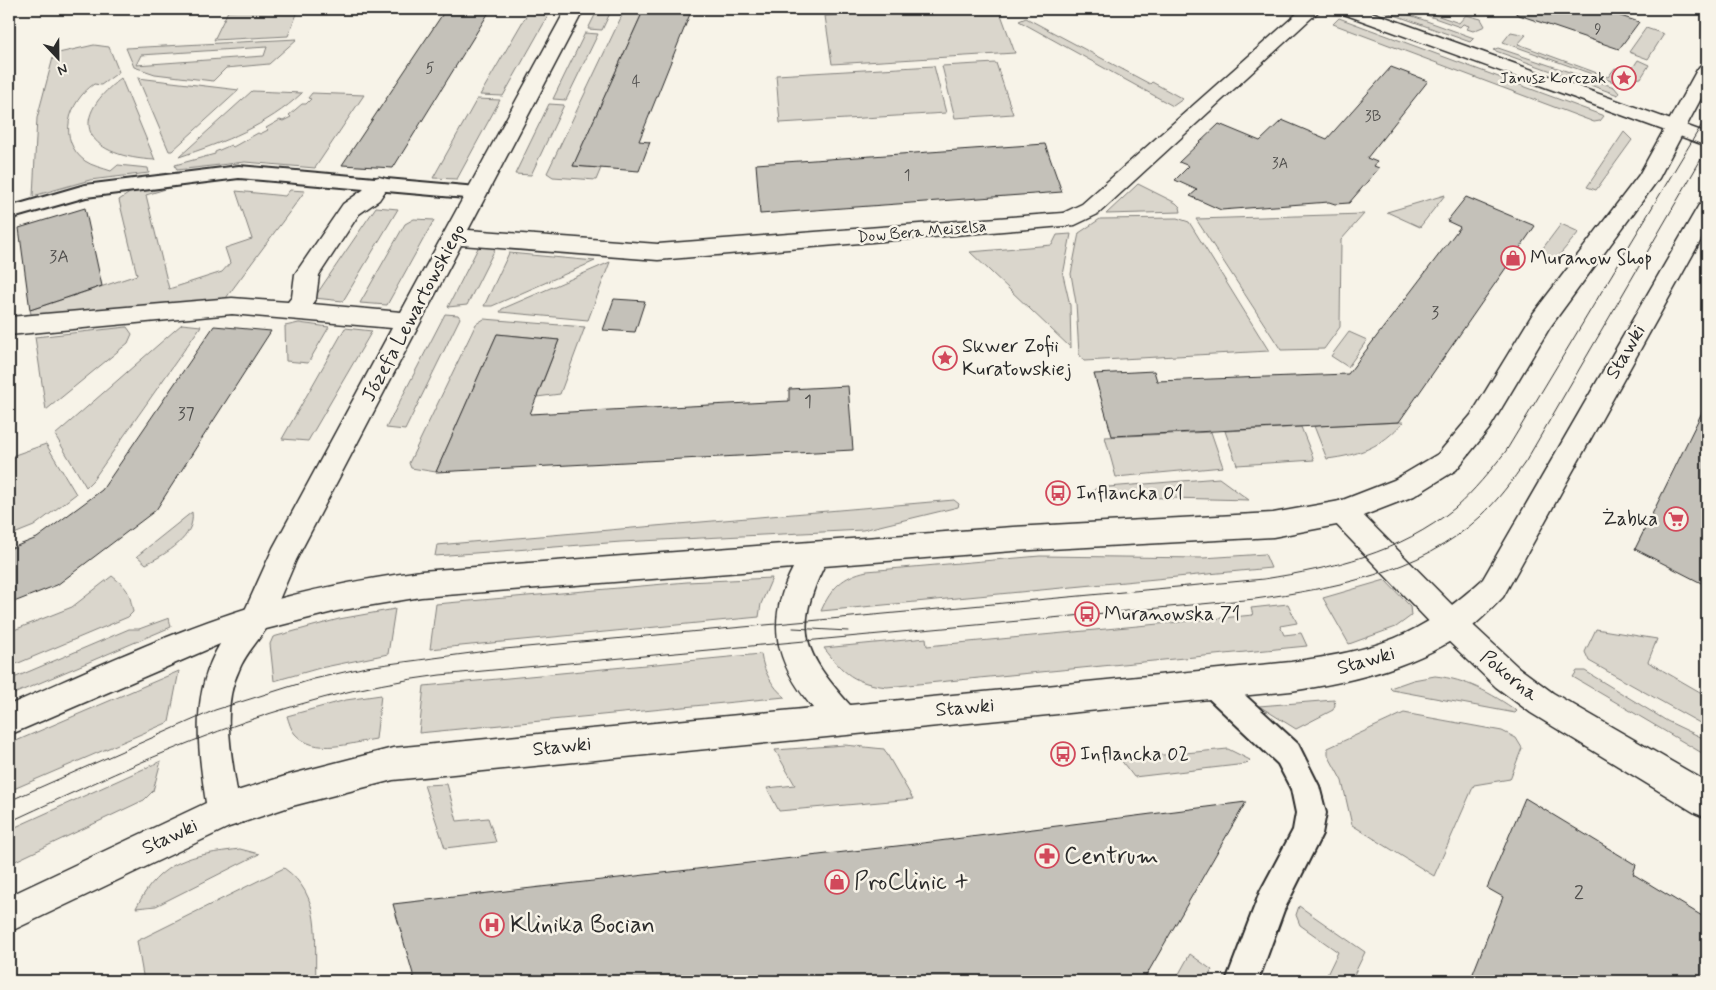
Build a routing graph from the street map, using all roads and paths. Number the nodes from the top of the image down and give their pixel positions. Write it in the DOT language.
graph roads {
  1 [pos="574,9"];
  2 [pos="1312,9"];
  3 [pos="1347,9"];
  4 [pos="1707,70"];
  5 [pos="1677,129"];
  6 [pos="1707,140"];
  7 [pos="379,184"];
  8 [pos="477,193"];
  9 [pos="1707,210"];
  10 [pos="9,214"];
  11 [pos="455,236"];
  12 [pos="295,311"];
  13 [pos="410,321"];
  14 [pos="9,326"];
  15 [pos="1342,512"];
  16 [pos="815,554"];
  17 [pos="256,618"];
  18 [pos="1451,624"];
  19 [pos="1214,685"];
  20 [pos="9,720"];
  21 [pos="843,720"];
  22 [pos="1707,801"];
  23 [pos="224,812"];
  24 [pos="9,914"];
  25 [pos="1242,981"];
  1 -- 8 [label="street, Józefa Lewartowskiego"];
  2 -- 11 [label="street, Dow Bera Meiselsa"];
  3 -- 5 [label="street"];
  4 -- 5 [label="street"];
  5 -- 6 [label="street"];
  5 -- 15 [label="street"];
  7 -- 8 [label="lane"];
  7 -- 10 [label="lane"];
  7 -- 12 [label="street"];
  8 -- 11 [label="street, Józefa Lewartowskiego"];
  9 -- 18 [label="street, Stawki"];
  11 -- 13 [label="street, Józefa Lewartowskiego"];
  12 -- 13 [label="street"];
  12 -- 14 [label="street"];
  13 -- 17 [label="street, Józefa Lewartowskiego"];
  15 -- 16 [label="street"];
  15 -- 18 [label="street, Pokorna"];
  16 -- 17 [label="street"];
  16 -- 21 [label="street"];
  17 -- 20 [label="street"];
  17 -- 23 [label="street, Józefa Lewartowskiego"];
  18 -- 19 [label="street, Stawki"];
  18 -- 22 [label="street, Pokorna"];
  19 -- 21 [label="street, Stawki"];
  19 -- 25 [label="lane"];
  21 -- 23 [label="street, Stawki"];
  23 -- 24 [label="street, Stawki"];
}
